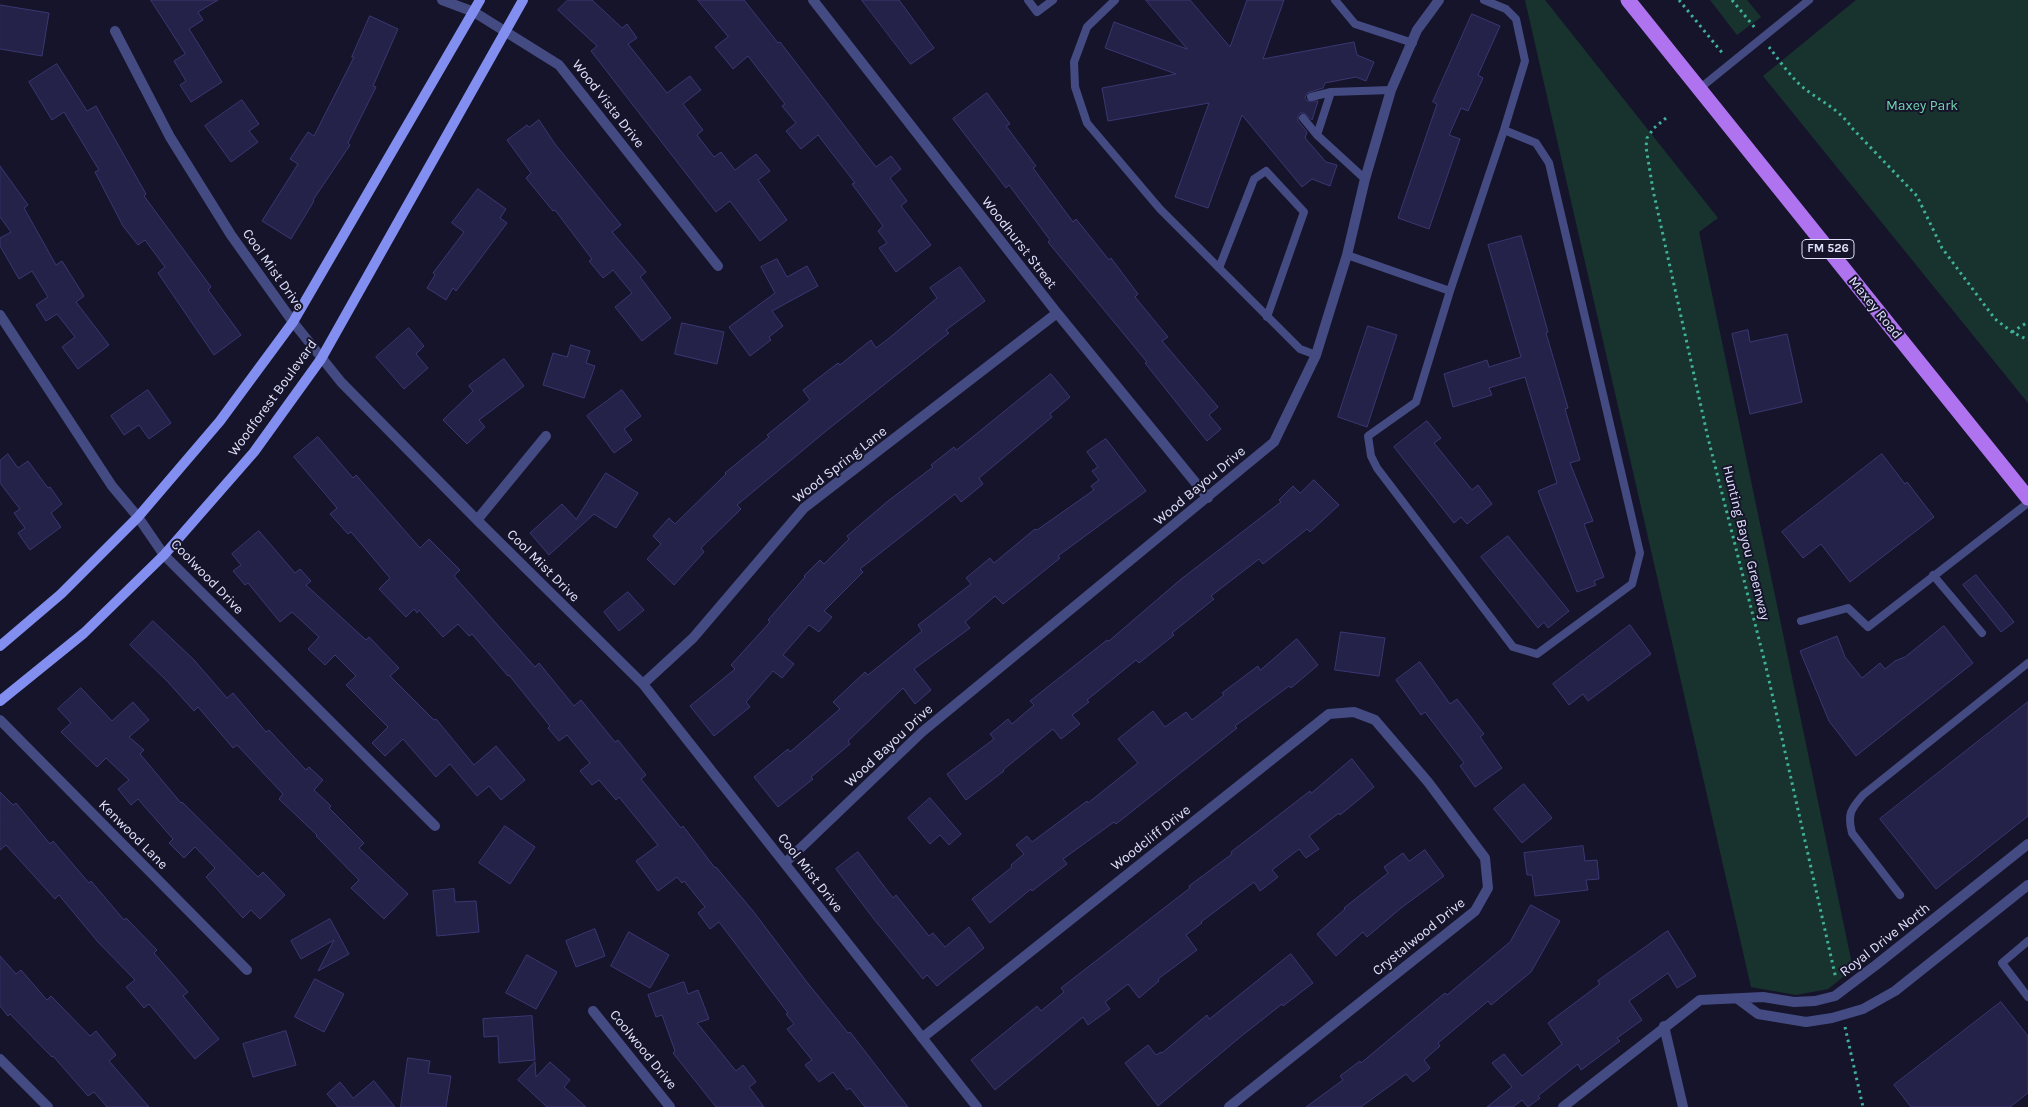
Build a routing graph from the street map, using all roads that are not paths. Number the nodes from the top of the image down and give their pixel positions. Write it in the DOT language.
graph roads {
  1 [pos="442,0"];
  2 [pos="480,0"];
  3 [pos="523,0"];
  4 [pos="813,0"];
  5 [pos="1028,0"];
  6 [pos="1053,0"];
  7 [pos="1115,0"];
  8 [pos="1335,0"];
  9 [pos="1439,0"];
  10 [pos="1484,0"];
  11 [pos="1628,0"];
  12 [pos="1809,0"];
  13 [pos="474,12"];
  14 [pos="115,30"];
  15 [pos="506,32"];
  16 [pos="1413,43"];
  17 [pos="1699,89"];
  18 [pos="1391,90"];
  19 [pos="1331,92"];
  20 [pos="1311,97"];
  21 [pos="1303,118"];
  22 [pos="1504,130"];
  23 [pos="1317,135"];
  24 [pos="1365,179"];
  25 [pos="1347,255"];
  26 [pos="718,266"];
  27 [pos="1219,268"];
  28 [pos="1450,291"];
  29 [pos="1057,313"];
  30 [pos="0,315"];
  31 [pos="1267,316"];
  32 [pos="293,322"];
  33 [pos="1316,355"];
  34 [pos="321,359"];
  35 [pos="546,436"];
  36 [pos="1208,498"];
  37 [pos="2028,498"];
  38 [pos="2028,503"];
  39 [pos="138,517"];
  40 [pos="477,520"];
  41 [pos="164,555"];
  42 [pos="1933,575"];
  43 [pos="1801,622"];
  44 [pos="1982,633"];
  45 [pos="0,646"];
  46 [pos="2028,662"];
  47 [pos="643,684"];
  48 [pos="0,701"];
  49 [pos="0,720"];
  50 [pos="1400,750"];
  51 [pos="436,826"];
  52 [pos="2028,845"];
  53 [pos="785,863"];
  54 [pos="2028,885"];
  55 [pos="1900,895"];
  56 [pos="2028,942"];
  57 [pos="247,970"];
  58 [pos="2028,997"];
  59 [pos="1738,999"];
  60 [pos="594,1011"];
  61 [pos="1664,1026"];
  62 [pos="922,1038"];
  63 [pos="0,1059"];
  64 [pos="48,1107"];
  65 [pos="670,1107"];
  66 [pos="977,1107"];
  67 [pos="1229,1107"];
  68 [pos="1563,1107"];
  69 [pos="1683,1107"];
  1 -- 13 [label="street, Wood Vista Drive"];
  2 -- 13 [label="street, Woodforest Boulevard"];
  3 -- 15 [label="street, Woodforest Boulevard"];
  4 -- 29 [label="street, Woodhurst Street"];
  5 -- 6 [label="lane"];
  7 -- 27 [label="lane"];
  8 -- 16 [label="lane"];
  9 -- 16 [label="street, Wood Bayou Drive"];
  10 -- 22 [label="lane"];
  11 -- 17 [label="main road, Maxey Road / FM 526"];
  12 -- 17 [label="lane"];
  13 -- 15 [label="street, Wood Vista Drive"];
  13 -- 32 [label="street, Woodforest Boulevard"];
  14 -- 32 [label="street, Cool Mist Drive"];
  15 -- 26 [label="street, Wood Vista Drive"];
  15 -- 34 [label="street, Woodforest Boulevard"];
  16 -- 18 [label="street, Wood Bayou Drive"];
  17 -- 37 [label="main road, Maxey Road / FM 526"];
  18 -- 19 [label="lane"];
  18 -- 24 [label="street, Wood Bayou Drive"];
  19 -- 20 [label="lane"];
  19 -- 23 [label="lane"];
  21 -- 23 [label="lane"];
  22 -- 28 [label="lane"];
  22 -- 28 [label="lane"];
  23 -- 24 [label="lane"];
  24 -- 25 [label="street, Wood Bayou Drive"];
  25 -- 28 [label="lane"];
  25 -- 33 [label="street, Wood Bayou Drive"];
  27 -- 31 [label="lane"];
  27 -- 31 [label="lane"];
  29 -- 36 [label="street, Woodhurst Street"];
  29 -- 47 [label="street, Wood Spring Lane"];
  30 -- 39 [label="street, Coolwood Drive"];
  31 -- 33 [label="lane"];
  32 -- 34 [label="street, Cool Mist Drive"];
  32 -- 39 [label="street, Woodforest Boulevard"];
  33 -- 36 [label="street, Wood Bayou Drive"];
  34 -- 40 [label="street, Cool Mist Drive"];
  34 -- 41 [label="street, Woodforest Boulevard"];
  35 -- 40 [label="street"];
  36 -- 53 [label="street, Wood Bayou Drive"];
  38 -- 42 [label="lane"];
  39 -- 41 [label="street, Coolwood Drive"];
  39 -- 45 [label="street, Woodforest Boulevard"];
  40 -- 47 [label="street, Cool Mist Drive"];
  41 -- 48 [label="street, Woodforest Boulevard"];
  41 -- 51 [label="street, Coolwood Drive"];
  42 -- 43 [label="lane"];
  42 -- 44 [label="lane"];
  46 -- 55 [label="lane"];
  47 -- 53 [label="street, Cool Mist Drive"];
  49 -- 57 [label="street, Kenwood Lane"];
  50 -- 62 [label="street, Woodcliff Drive"];
  50 -- 67 [label="street, Crystalwood Drive"];
  52 -- 59 [label="street, Royal Drive North"];
  53 -- 62 [label="street, Cool Mist Drive"];
  54 -- 59 [label="street"];
  56 -- 58 [label="lane"];
  59 -- 61 [label="street, Royal Drive North"];
  60 -- 65 [label="street, Coolwood Drive"];
  61 -- 68 [label="street, Royal Drive North"];
  61 -- 69 [label="street"];
  62 -- 66 [label="street, Cool Mist Drive"];
  63 -- 64 [label="street"];
}
